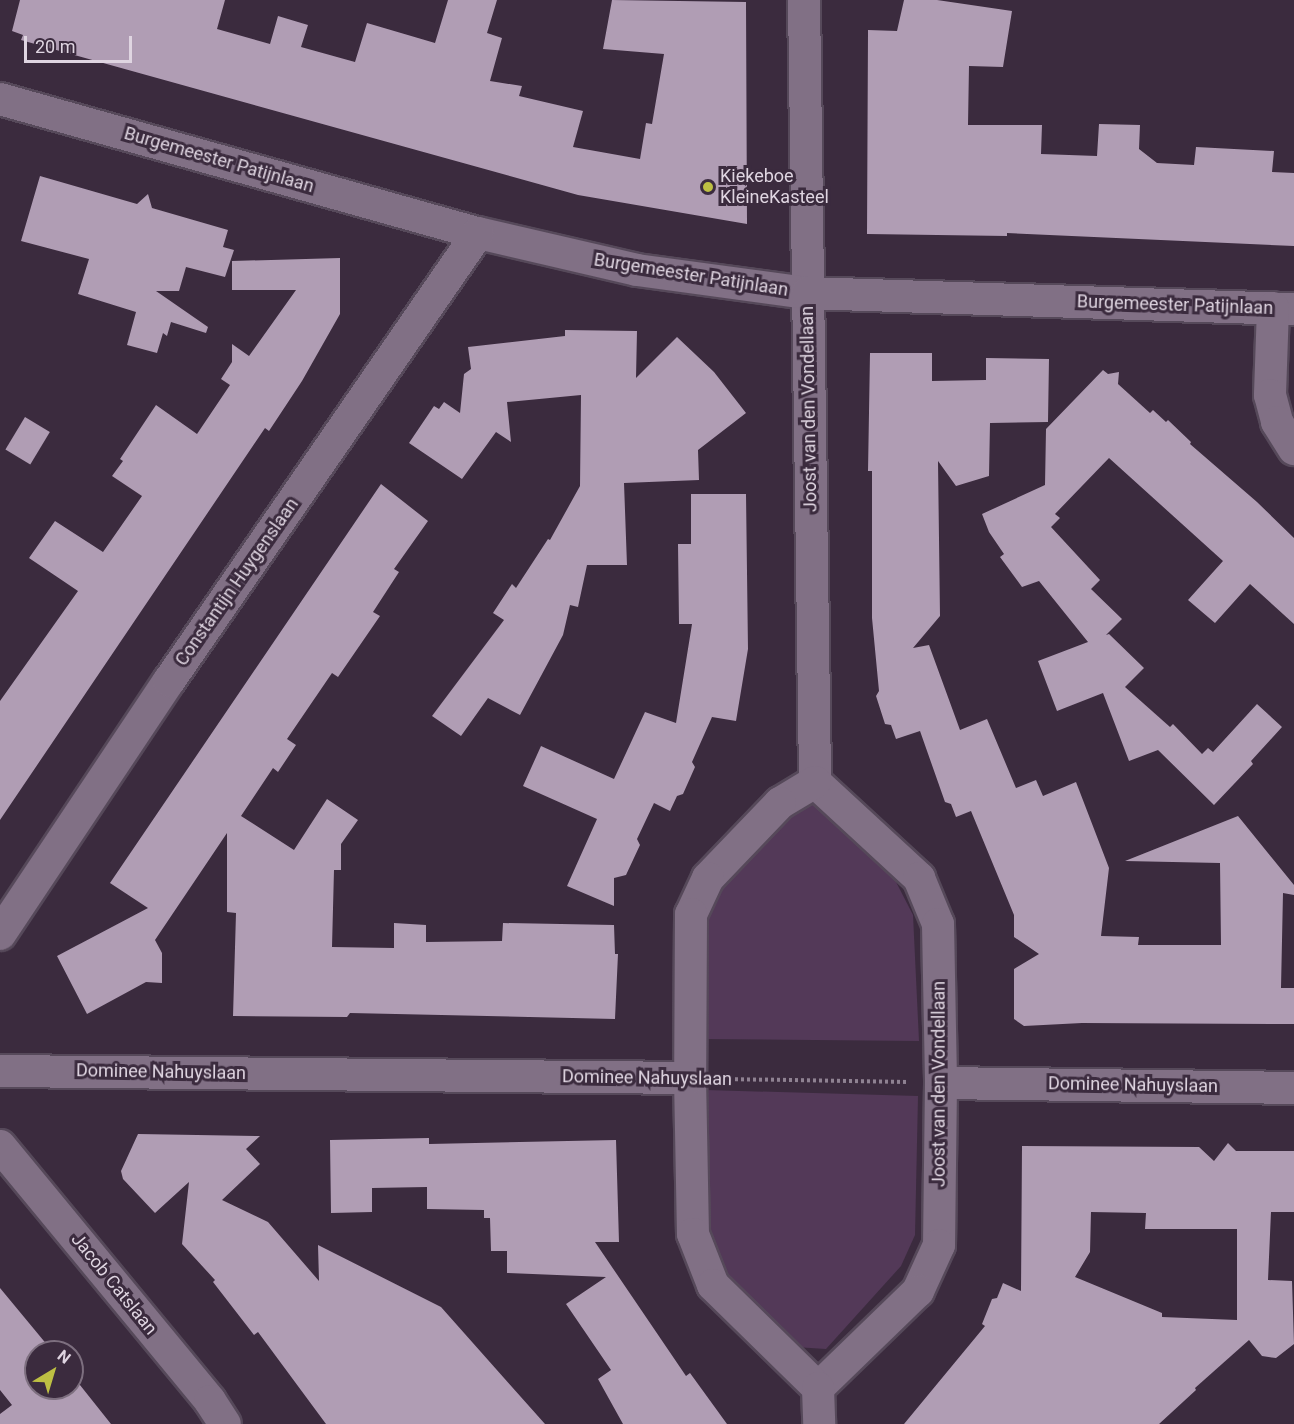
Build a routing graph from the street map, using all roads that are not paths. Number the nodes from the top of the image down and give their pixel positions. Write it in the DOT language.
graph roads {
  1 [pos="804,0"];
  2 [pos="0,99"];
  3 [pos="478,233"];
  4 [pos="807,293"];
  5 [pos="1284,308"];
  6 [pos="1294,449"];
  7 [pos="815,782"];
  8 [pos="0,934"];
  9 [pos="0,1071"];
  10 [pos="690,1078"];
  11 [pos="941,1083"];
  12 [pos="1294,1088"];
  13 [pos="0,1146"];
  14 [pos="818,1388"];
  15 [pos="225,1424"];
  16 [pos="819,1424"];
  1 -- 4 [label="street, Joost van den Vondellaan"];
  2 -- 3 [label="street, Burgemeester Patijnlaan"];
  3 -- 4 [label="street, Burgemeester Patijnlaan"];
  3 -- 8 [label="street, Constantijn Huygenslaan"];
  4 -- 5 [label="street, Burgemeester Patijnlaan"];
  4 -- 7 [label="street, Joost van den Vondellaan"];
  5 -- 6 [label="street"];
  7 -- 10 [label="street"];
  7 -- 11 [label="street, Joost van den Vondellaan"];
  9 -- 10 [label="street, Dominee Nahuyslaan"];
  10 -- 14 [label="street"];
  11 -- 12 [label="street, Dominee Nahuyslaan"];
  11 -- 14 [label="street, Joost van den Vondellaan"];
  13 -- 15 [label="street, Jacob Catslaan"];
  14 -- 16 [label="street"];
}
